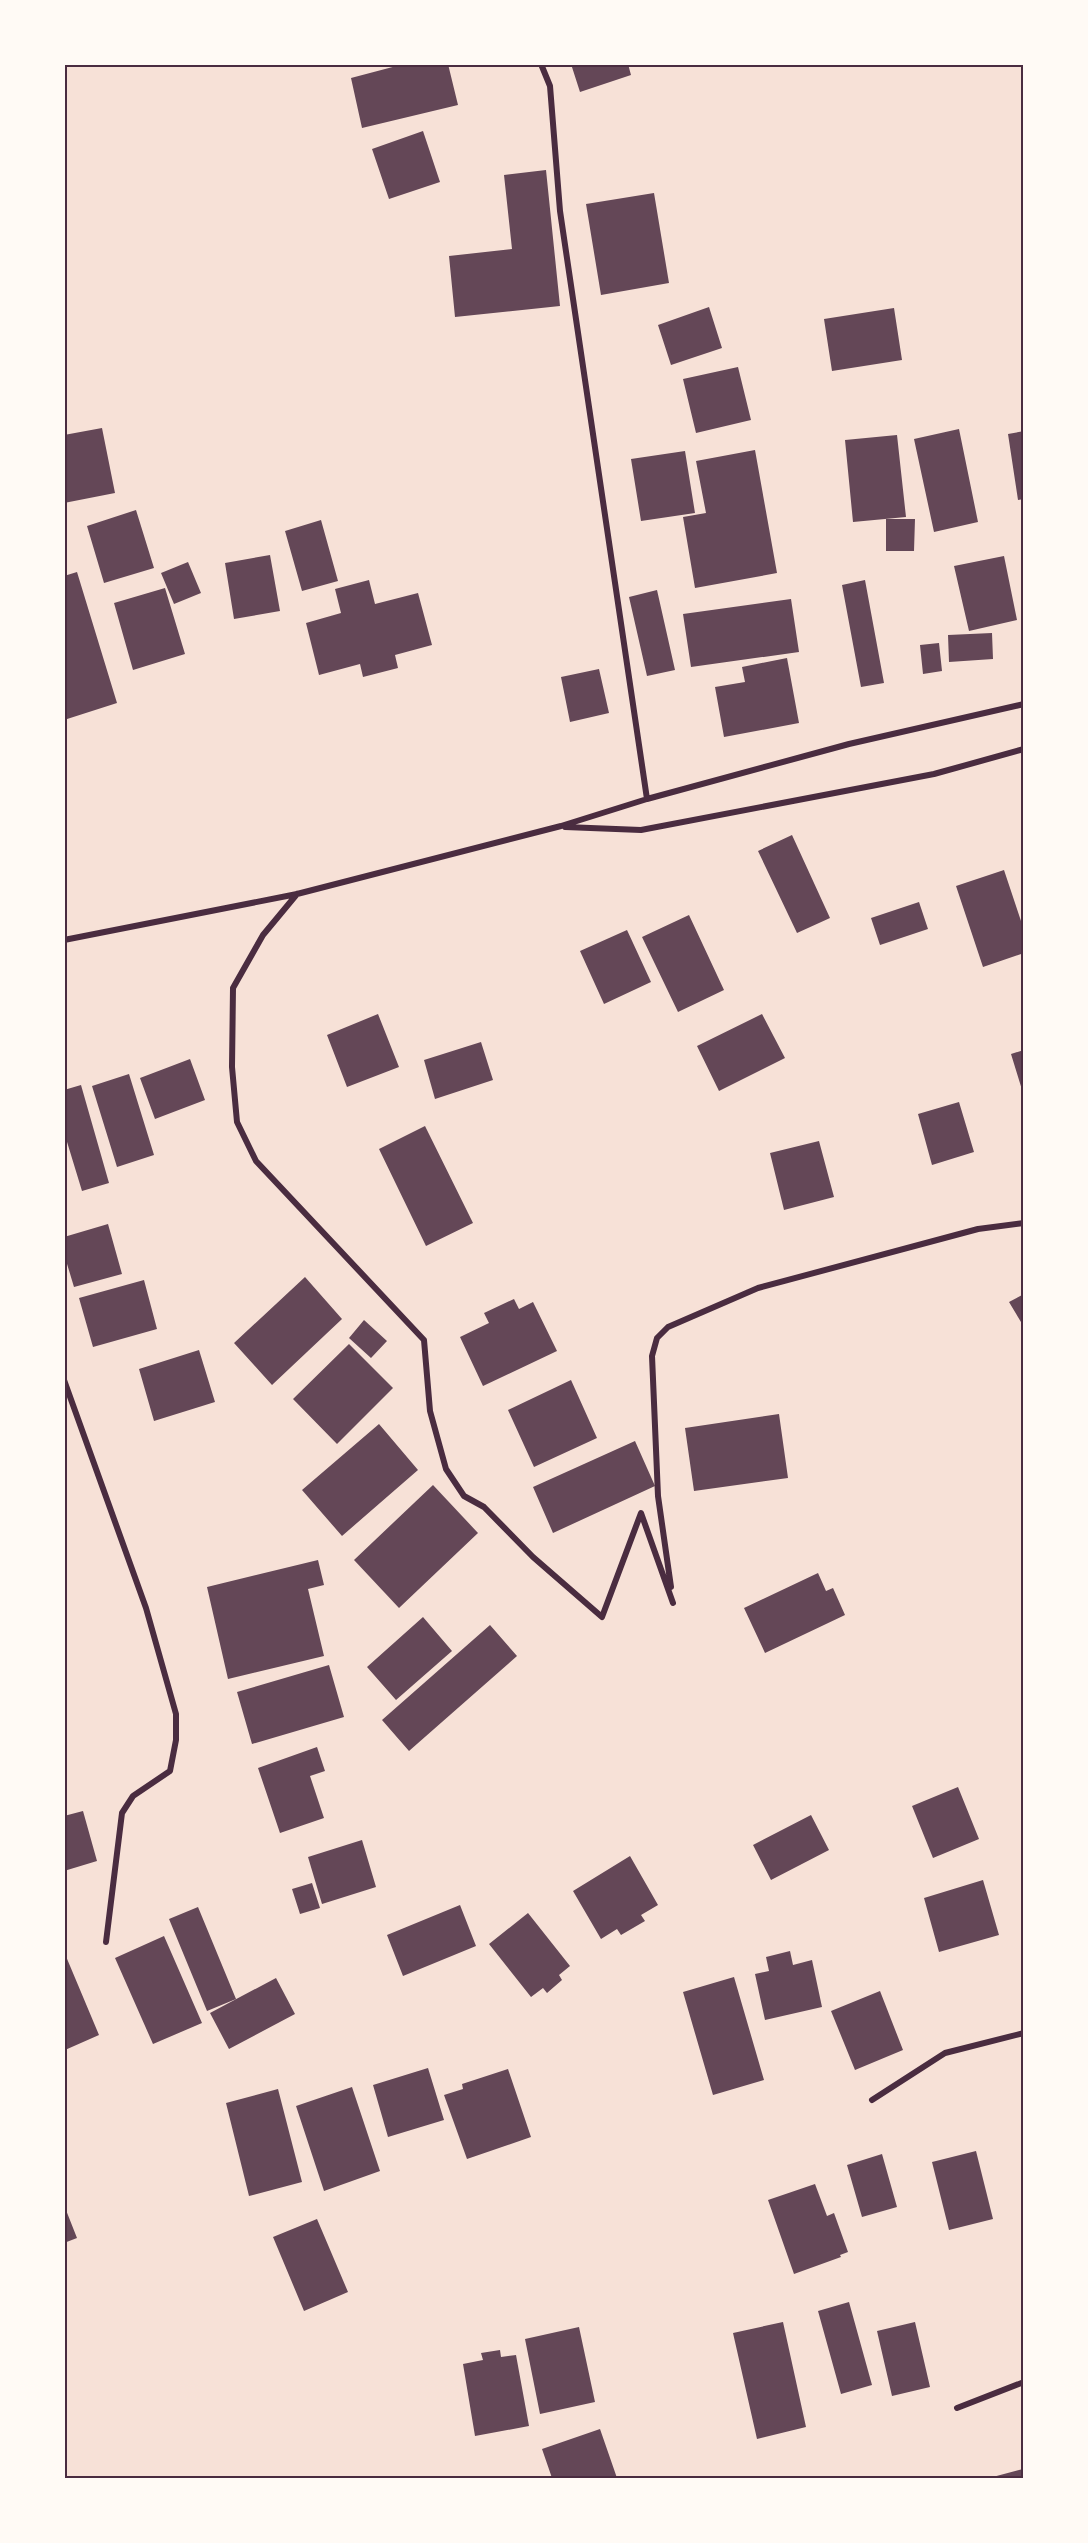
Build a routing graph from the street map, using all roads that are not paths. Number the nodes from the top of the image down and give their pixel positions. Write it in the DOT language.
graph roads {
  1 [pos="542,64"];
  2 [pos="1023,704"];
  3 [pos="1023,749"];
  4 [pos="647,799"];
  5 [pos="561,826"];
  6 [pos="297,894"];
  7 [pos="64,940"];
  8 [pos="1023,1223"];
  9 [pos="64,1380"];
  10 [pos="106,1942"];
  11 [pos="1023,2033"];
  12 [pos="872,2100"];
  13 [pos="1023,2382"];
  14 [pos="957,2408"];
  1 -- 4 [label="street"];
  2 -- 4 [label="street"];
  3 -- 5 [label="street"];
  4 -- 5 [label="street"];
  5 -- 6 [label="street"];
  6 -- 7 [label="street"];
  6 -- 8 [label="street"];
  9 -- 10 [label="street"];
  11 -- 12 [label="street"];
  13 -- 14 [label="street"];
}
